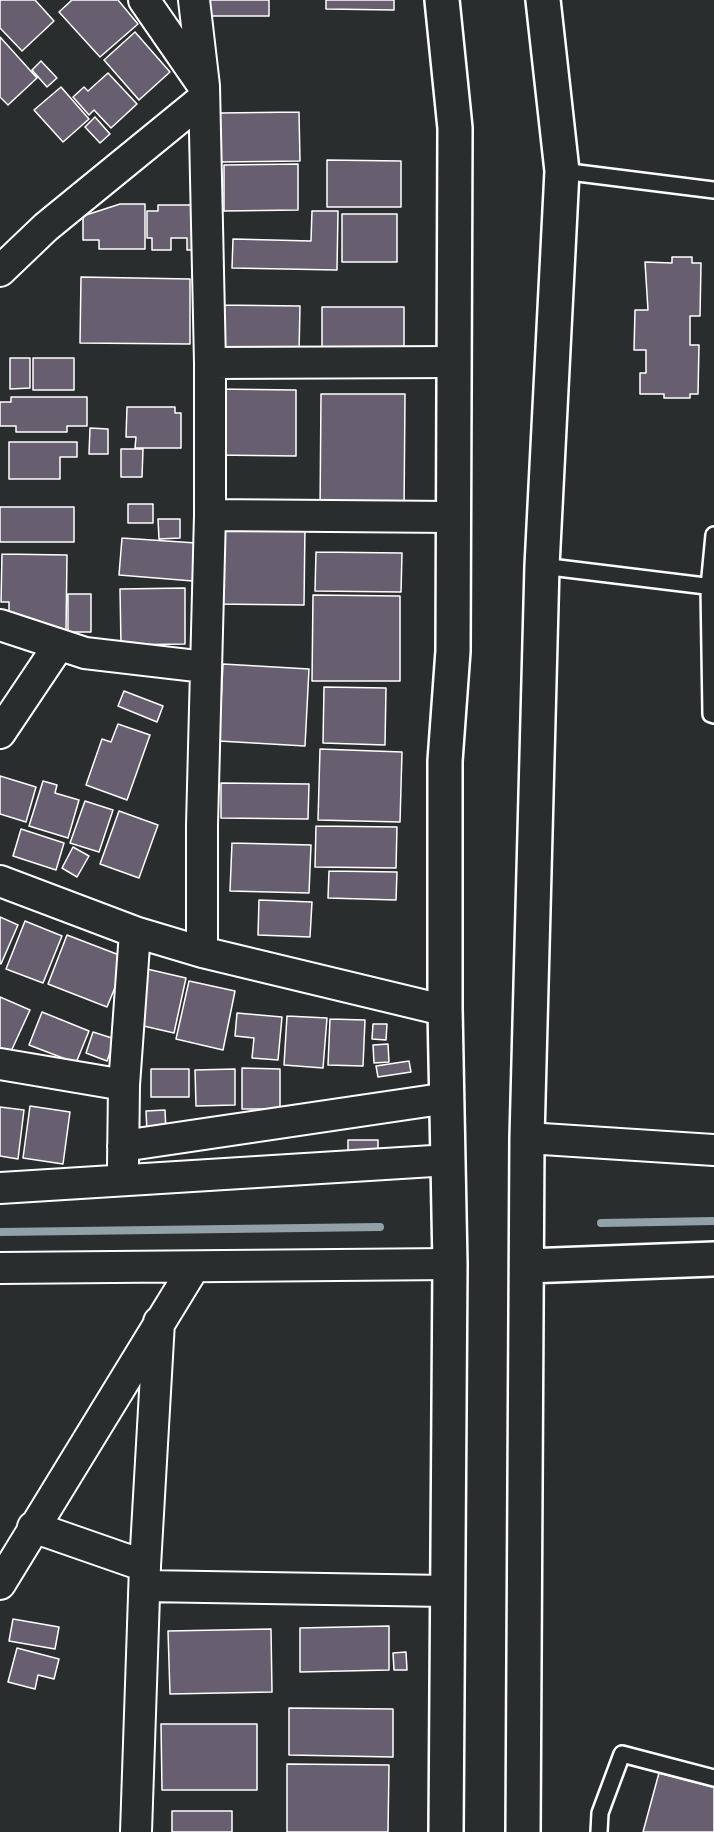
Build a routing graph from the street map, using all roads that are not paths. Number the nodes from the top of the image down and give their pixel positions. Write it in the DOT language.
graph roads {
  1 [pos="144,0"];
  2 [pos="194,0"];
  3 [pos="442,0"];
  4 [pos="543,0"];
  5 [pos="204,92"];
  6 [pos="562,171"];
  7 [pos="714,190"];
  8 [pos="0,271"];
  9 [pos="455,362"];
  10 [pos="210,363"];
  11 [pos="210,515"];
  12 [pos="452,517"];
  13 [pos="714,535"];
  14 [pos="542,566"];
  15 [pos="712,587"];
  16 [pos="0,625"];
  17 [pos="59,645"];
  18 [pos="205,668"];
  19 [pos="714,715"];
  20 [pos="0,733"];
  21 [pos="0,881"];
  22 [pos="135,932"];
  23 [pos="202,952"];
  24 [pos="445,1008"];
  25 [pos="0,1064"];
  26 [pos="124,1085"];
  27 [pos="448,1098"];
  28 [pos="527,1138"];
  29 [pos="123,1146"];
  30 [pos="714,1150"];
  31 [pos="449,1160"];
  32 [pos="122,1180"];
  33 [pos="0,1188"];
  34 [pos="714,1258"];
  35 [pos="450,1264"];
  36 [pos="527,1266"];
  37 [pos="194,1267"];
  38 [pos="0,1268"];
  39 [pos="159,1322"];
  40 [pos="33,1527"];
  41 [pos="145,1576"];
  42 [pos="0,1584"];
  43 [pos="446,1591"];
  44 [pos="714,1778"];
  45 [pos="136,1832"];
  46 [pos="446,1832"];
  47 [pos="523,1832"];
  48 [pos="599,1832"];
  1 -- 5 [label="street"];
  2 -- 5 [label="street"];
  3 -- 9 [label="main road"];
  4 -- 6 [label="main road"];
  5 -- 8 [label="street"];
  5 -- 10 [label="street"];
  6 -- 7 [label="lane"];
  6 -- 14 [label="main road"];
  9 -- 10 [label="street"];
  9 -- 12 [label="main road"];
  10 -- 11 [label="street"];
  11 -- 12 [label="street"];
  11 -- 18 [label="street"];
  12 -- 24 [label="main road"];
  13 -- 15 [label="lane"];
  14 -- 15 [label="lane"];
  14 -- 28 [label="main road"];
  15 -- 19 [label="lane"];
  16 -- 17 [label="street"];
  17 -- 18 [label="street"];
  17 -- 20 [label="street"];
  18 -- 23 [label="street"];
  21 -- 22 [label="street"];
  22 -- 23 [label="street"];
  22 -- 26 [label="street"];
  23 -- 24 [label="street"];
  24 -- 27 [label="main road"];
  25 -- 26 [label="street"];
  26 -- 29 [label="street"];
  27 -- 29 [label="street"];
  27 -- 31 [label="main road"];
  28 -- 30 [label="street"];
  28 -- 36 [label="main road"];
  29 -- 32 [label="street"];
  31 -- 32 [label="street"];
  31 -- 35 [label="main road"];
  32 -- 33 [label="street"];
  34 -- 36 [label="main road"];
  35 -- 37 [label="street"];
  35 -- 43 [label="main road"];
  36 -- 47 [label="main road"];
  37 -- 38 [label="street"];
  37 -- 39 [label="street"];
  39 -- 40 [label="street"];
  39 -- 41 [label="street"];
  40 -- 41 [label="street"];
  40 -- 42 [label="street"];
  41 -- 43 [label="street"];
  41 -- 45 [label="street"];
  43 -- 46 [label="main road"];
  44 -- 48 [label="lane"];
}
